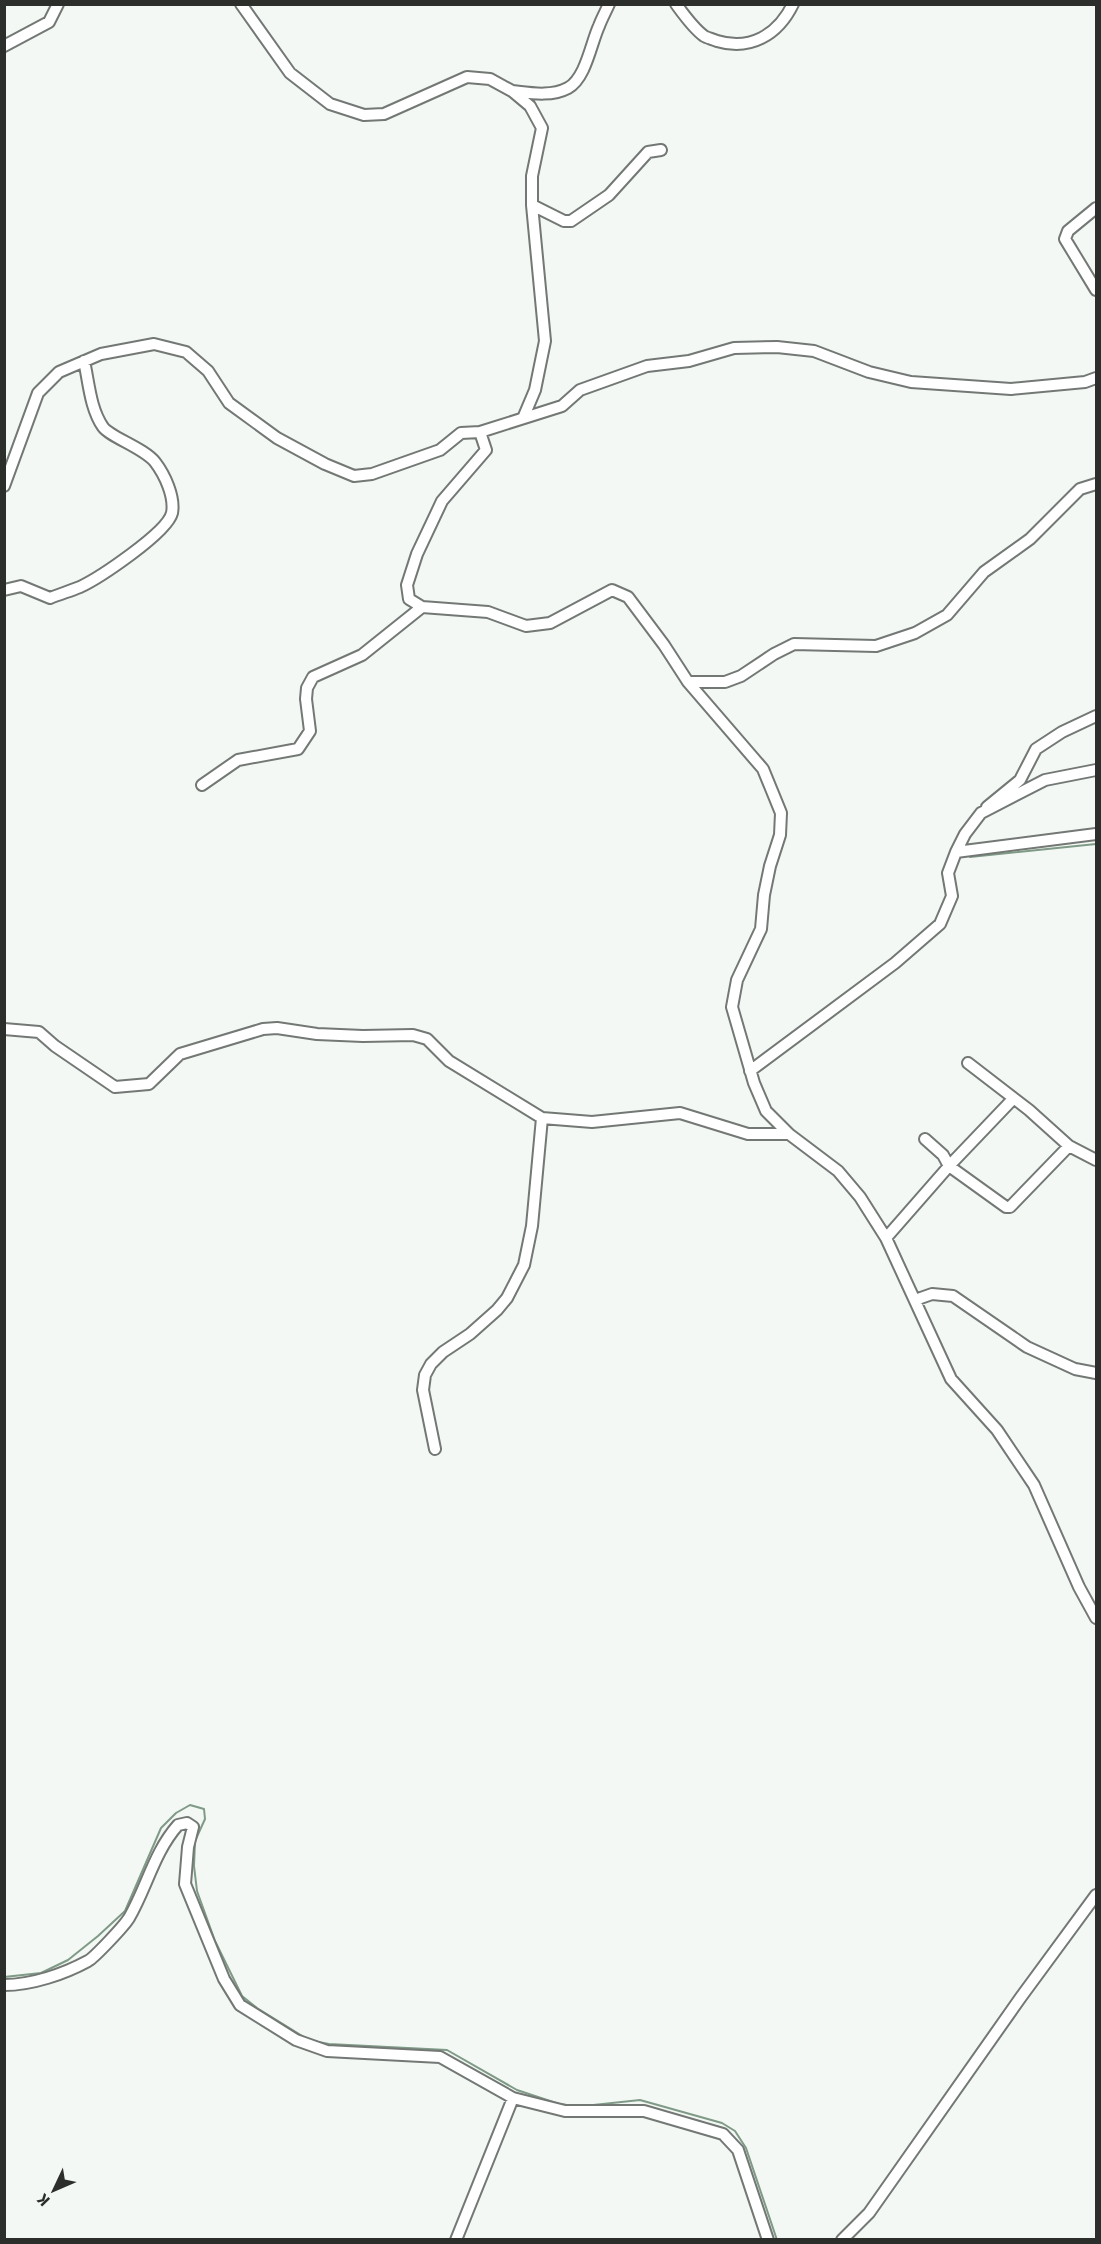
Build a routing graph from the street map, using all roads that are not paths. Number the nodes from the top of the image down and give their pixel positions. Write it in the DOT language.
graph roads {
  1 [pos="58,4"];
  2 [pos="241,4"];
  3 [pos="609,4"];
  4 [pos="676,4"];
  5 [pos="793,4"];
  6 [pos="4,46"];
  7 [pos="512,91"];
  8 [pos="661,150"];
  9 [pos="532,205"];
  10 [pos="1096,208"];
  11 [pos="1096,290"];
  12 [pos="84,361"];
  13 [pos="1096,378"];
  14 [pos="524,416"];
  15 [pos="480,432"];
  16 [pos="4,486"];
  17 [pos="1094,487"];
  18 [pos="4,590"];
  19 [pos="422,607"];
  20 [pos="688,682"];
  21 [pos="1096,716"];
  22 [pos="1096,770"];
  23 [pos="201,784"];
  24 [pos="981,813"];
  25 [pos="1096,834"];
  26 [pos="956,852"];
  27 [pos="4,1029"];
  28 [pos="968,1063"];
  29 [pos="750,1071"];
  30 [pos="1012,1100"];
  31 [pos="542,1118"];
  32 [pos="789,1134"];
  33 [pos="926,1139"];
  34 [pos="1069,1146"];
  35 [pos="1096,1160"];
  36 [pos="949,1166"];
  37 [pos="886,1238"];
  38 [pos="915,1300"];
  39 [pos="1096,1373"];
  40 [pos="435,1449"];
  41 [pos="1096,1618"];
  42 [pos="1096,1895"];
  43 [pos="4,1985"];
  44 [pos="513,2098"];
  45 [pos="456,2240"];
  46 [pos="768,2240"];
  47 [pos="842,2240"];
  1 -- 6 [label="street"];
  2 -- 7 [label="street"];
  3 -- 7 [label="street"];
  4 -- 5 [label="street"];
  7 -- 9 [label="street"];
  8 -- 9 [label="street"];
  9 -- 14 [label="street"];
  10 -- 11 [label="street"];
  12 -- 15 [label="street"];
  12 -- 16 [label="street"];
  12 -- 18 [label="street"];
  13 -- 14 [label="street"];
  14 -- 15 [label="street"];
  15 -- 19 [label="street"];
  17 -- 20 [label="street"];
  19 -- 20 [label="street"];
  19 -- 23 [label="street"];
  20 -- 29 [label="street"];
  21 -- 24 [label="street"];
  22 -- 24 [label="street"];
  24 -- 26 [label="street"];
  25 -- 26 [label="street"];
  26 -- 29 [label="street"];
  27 -- 31 [label="street"];
  28 -- 30 [label="street"];
  29 -- 32 [label="street"];
  30 -- 34 [label="street"];
  30 -- 36 [label="street"];
  31 -- 32 [label="street"];
  31 -- 40 [label="street"];
  32 -- 37 [label="street"];
  33 -- 36 [label="street"];
  34 -- 35 [label="street"];
  34 -- 36 [label="street"];
  36 -- 37 [label="street"];
  37 -- 38 [label="street"];
  38 -- 39 [label="street"];
  38 -- 41 [label="street"];
  42 -- 47 [label="street"];
  43 -- 44 [label="street"];
  44 -- 45 [label="street"];
  44 -- 46 [label="street"];
}
